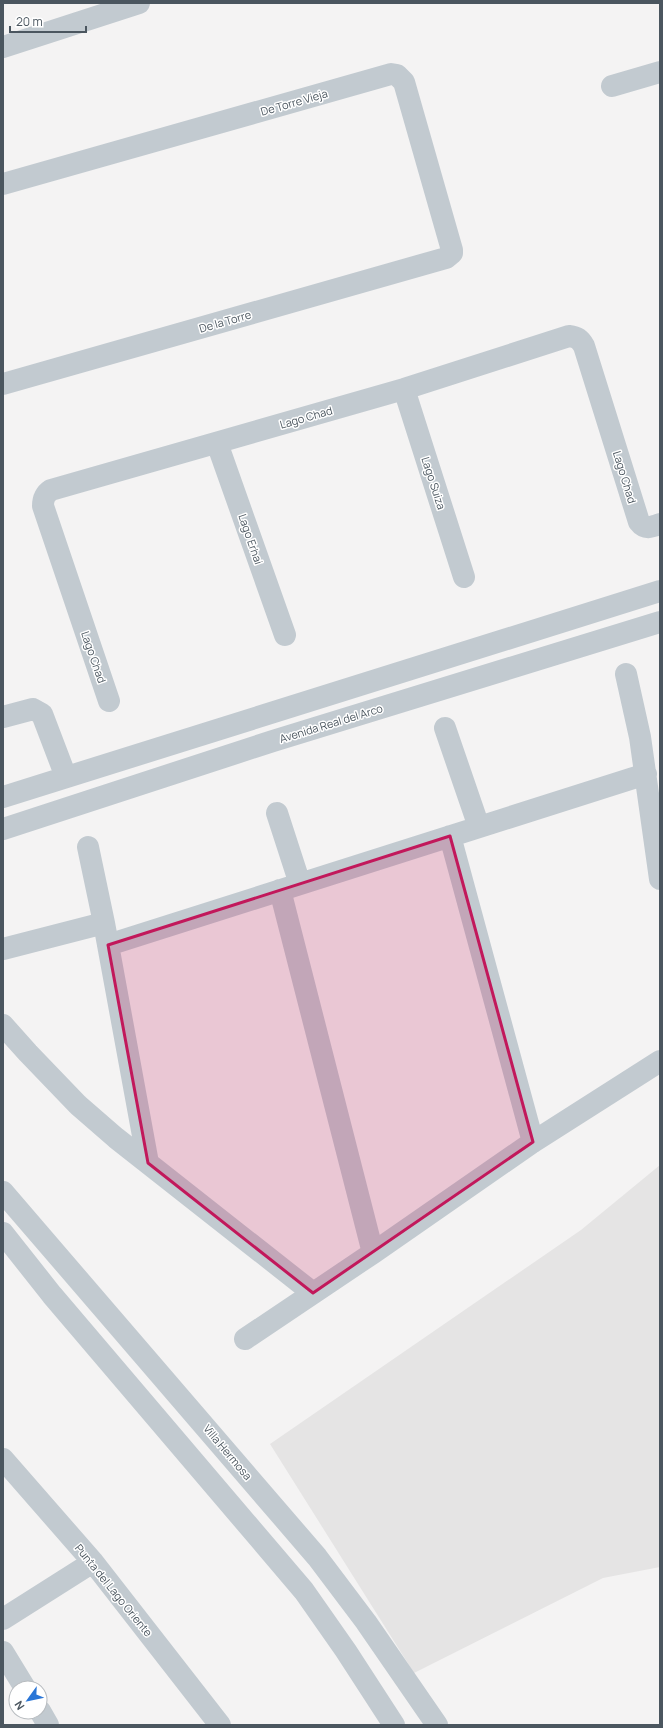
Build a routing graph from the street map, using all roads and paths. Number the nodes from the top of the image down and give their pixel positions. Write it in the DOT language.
graph roads {
  1 [pos="139,3"];
  2 [pos="3,47"];
  3 [pos="660,72"];
  4 [pos="612,86"];
  5 [pos="3,184"];
  6 [pos="446,258"];
  7 [pos="3,384"];
  8 [pos="404,389"];
  9 [pos="217,443"];
  10 [pos="654,526"];
  11 [pos="464,577"];
  12 [pos="660,591"];
  13 [pos="660,622"];
  14 [pos="285,635"];
  15 [pos="626,674"];
  16 [pos="109,701"];
  17 [pos="265,714"];
  18 [pos="3,717"];
  19 [pos="444,728"];
  20 [pos="273,741"];
  21 [pos="646,774"];
  22 [pos="66,777"];
  23 [pos="3,797"];
  24 [pos="277,813"];
  25 [pos="479,827"];
  26 [pos="3,829"];
  27 [pos="450,836"];
  28 [pos="88,847"];
  29 [pos="660,879"];
  30 [pos="300,884"];
  31 [pos="280,890"];
  32 [pos="104,923"];
  33 [pos="108,945"];
  34 [pos="3,948"];
  35 [pos="3,1025"];
  36 [pos="660,1061"];
  37 [pos="533,1142"];
  38 [pos="148,1163"];
  39 [pos="3,1192"];
  40 [pos="3,1233"];
  41 [pos="373,1253"];
  42 [pos="313,1293"];
  43 [pos="245,1339"];
  44 [pos="3,1459"];
  45 [pos="93,1562"];
  46 [pos="3,1619"];
  47 [pos="3,1652"];
  48 [pos="20,1680"];
  49 [pos="220,1725"];
  50 [pos="394,1725"];
  51 [pos="437,1725"];
  1 -- 2 [label="street"];
  3 -- 4 [label="street"];
  5 -- 6 [label="street, De Torre Vieja"];
  6 -- 7 [label="street, De la Torre"];
  8 -- 9 [label="street, Lago Chad"];
  8 -- 10 [label="street, Lago Chad"];
  8 -- 11 [label="street, Lago Suiza"];
  9 -- 14 [label="street, Lago Erhai"];
  9 -- 16 [label="street, Lago Chad"];
  12 -- 17 [label="street"];
  13 -- 20 [label="street, Avenida Real del Arco"];
  15 -- 21 [label="street"];
  17 -- 20 [label="street"];
  17 -- 22 [label="street"];
  18 -- 22 [label="street"];
  19 -- 25 [label="street"];
  20 -- 26 [label="street, Avenida Real del Arco"];
  21 -- 25 [label="street"];
  21 -- 29 [label="street"];
  22 -- 23 [label="street"];
  24 -- 30 [label="street"];
  25 -- 27 [label="street"];
  27 -- 30 [label="street"];
  27 -- 37 [label="street"];
  28 -- 32 [label="street"];
  30 -- 31 [label="street"];
  31 -- 33 [label="street"];
  31 -- 41 [label="street"];
  32 -- 33 [label="street"];
  32 -- 34 [label="street"];
  33 -- 38 [label="street"];
  35 -- 38 [label="street"];
  36 -- 37 [label="street"];
  37 -- 41 [label="street"];
  38 -- 42 [label="street"];
  39 -- 51 [label="street, Villa Hermosa"];
  40 -- 50 [label="street"];
  41 -- 42 [label="street"];
  42 -- 43 [label="street"];
  44 -- 45 [label="street, Punta del Lago Oriente"];
  45 -- 46 [label="street"];
  45 -- 49 [label="street, Punta del Lago Oriente"];
  47 -- 48 [label="street"];
}
